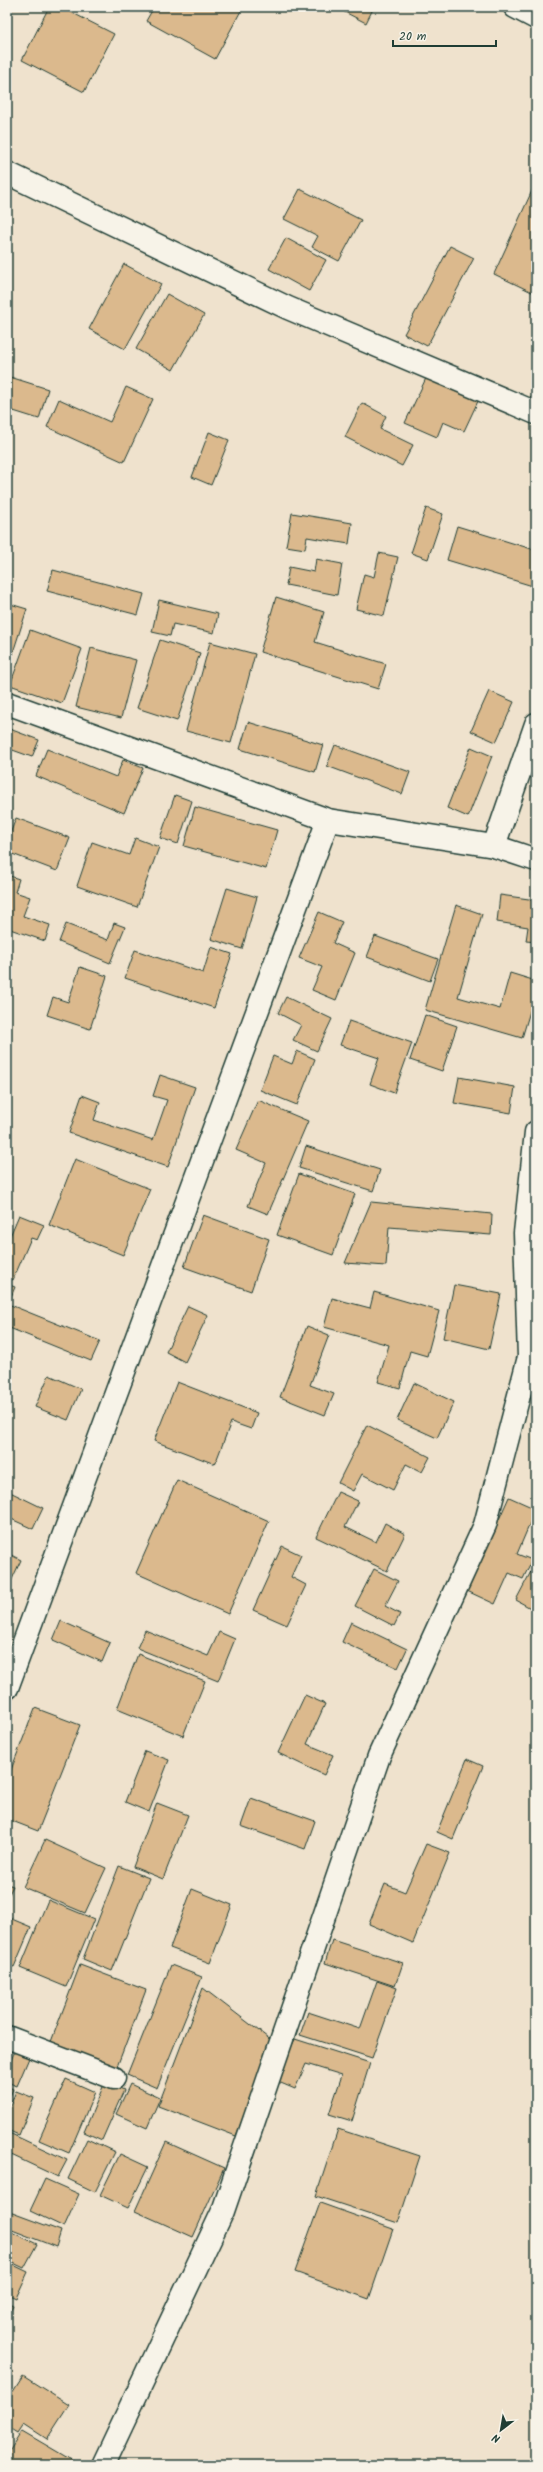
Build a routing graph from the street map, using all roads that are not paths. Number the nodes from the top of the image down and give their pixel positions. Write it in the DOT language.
graph roads {
  1 [pos="516,7"];
  2 [pos="536,18"];
  3 [pos="7,173"];
  4 [pos="536,413"];
  5 [pos="7,703"];
  6 [pos="536,724"];
  7 [pos="328,820"];
  8 [pos="494,846"];
  9 [pos="536,860"];
  10 [pos="536,1132"];
  11 [pos="7,1688"];
  12 [pos="7,2037"];
  13 [pos="114,2078"];
  14 [pos="103,2465"];
  1 -- 2 [label="street"];
  3 -- 4 [label="street"];
  5 -- 7 [label="street"];
  6 -- 8 [label="street"];
  7 -- 8 [label="street"];
  7 -- 11 [label="street"];
  8 -- 9 [label="street"];
  10 -- 14 [label="street"];
  12 -- 13 [label="street"];
}
